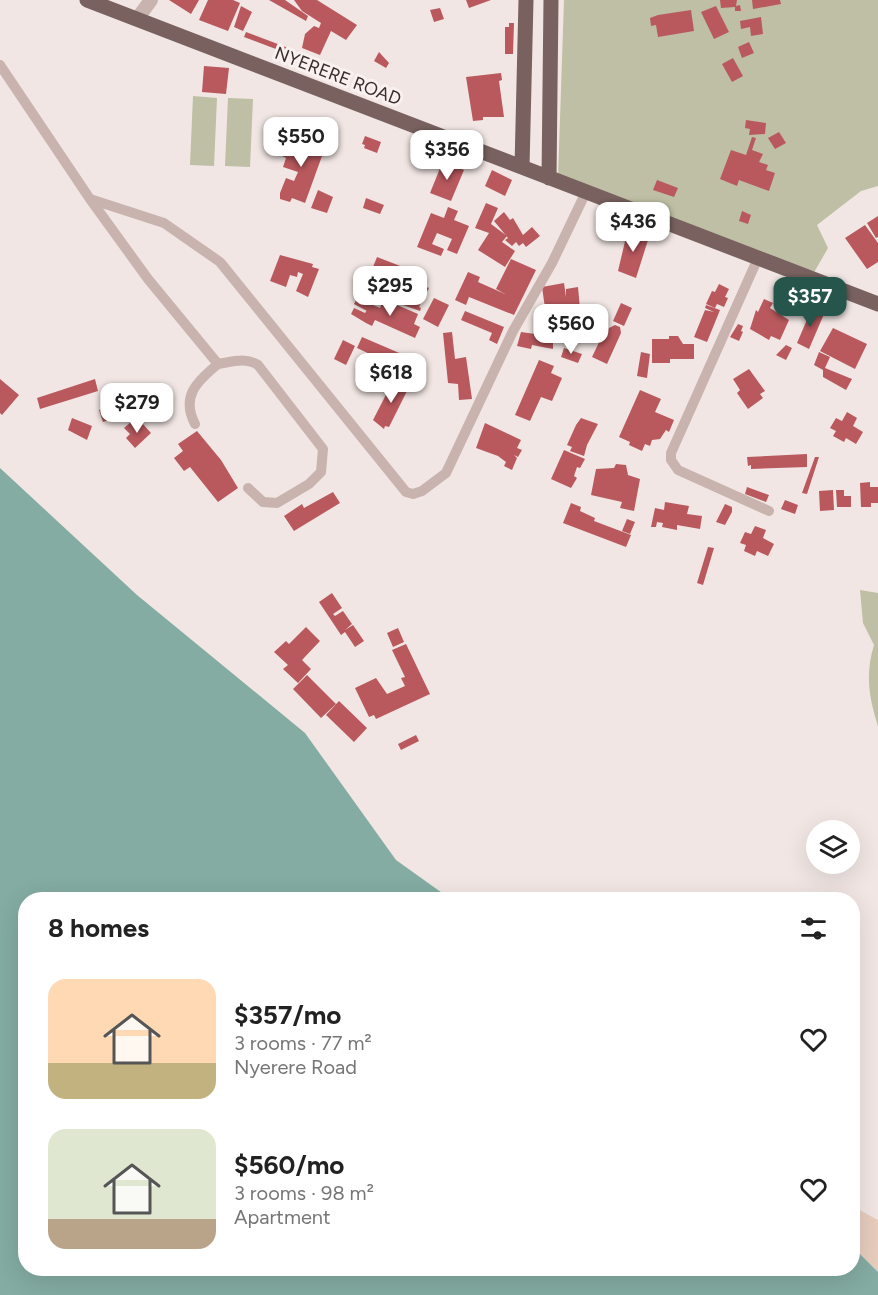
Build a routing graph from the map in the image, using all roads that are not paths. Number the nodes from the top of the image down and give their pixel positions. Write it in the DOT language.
graph roads {
  1 [pos="87,0"];
  2 [pos="151,0"];
  3 [pos="526,0"];
  4 [pos="551,0"];
  5 [pos="137,19"];
  6 [pos="0,65"];
  7 [pos="522,168"];
  8 [pos="549,178"];
  9 [pos="586,192"];
  10 [pos="90,199"];
  11 [pos="758,258"];
  12 [pos="878,304"];
  13 [pos="218,364"];
  14 [pos="195,424"];
  15 [pos="248,488"];
  16 [pos="769,511"];
  1 -- 5 [label="main road, NYERERE ROAD"];
  2 -- 5 [label="street"];
  3 -- 7 [label="main road"];
  4 -- 8 [label="main road"];
  5 -- 7 [label="main road, NYERERE ROAD"];
  6 -- 10 [label="street"];
  7 -- 8 [label="main road, NYERERE ROAD"];
  8 -- 9 [label="main road, NYERERE ROAD"];
  9 -- 10 [label="street"];
  9 -- 11 [label="main road, NYERERE ROAD"];
  10 -- 13 [label="street"];
  11 -- 12 [label="main road, NYERERE ROAD"];
  11 -- 16 [label="street"];
  13 -- 14 [label="street"];
  13 -- 15 [label="street"];
}
